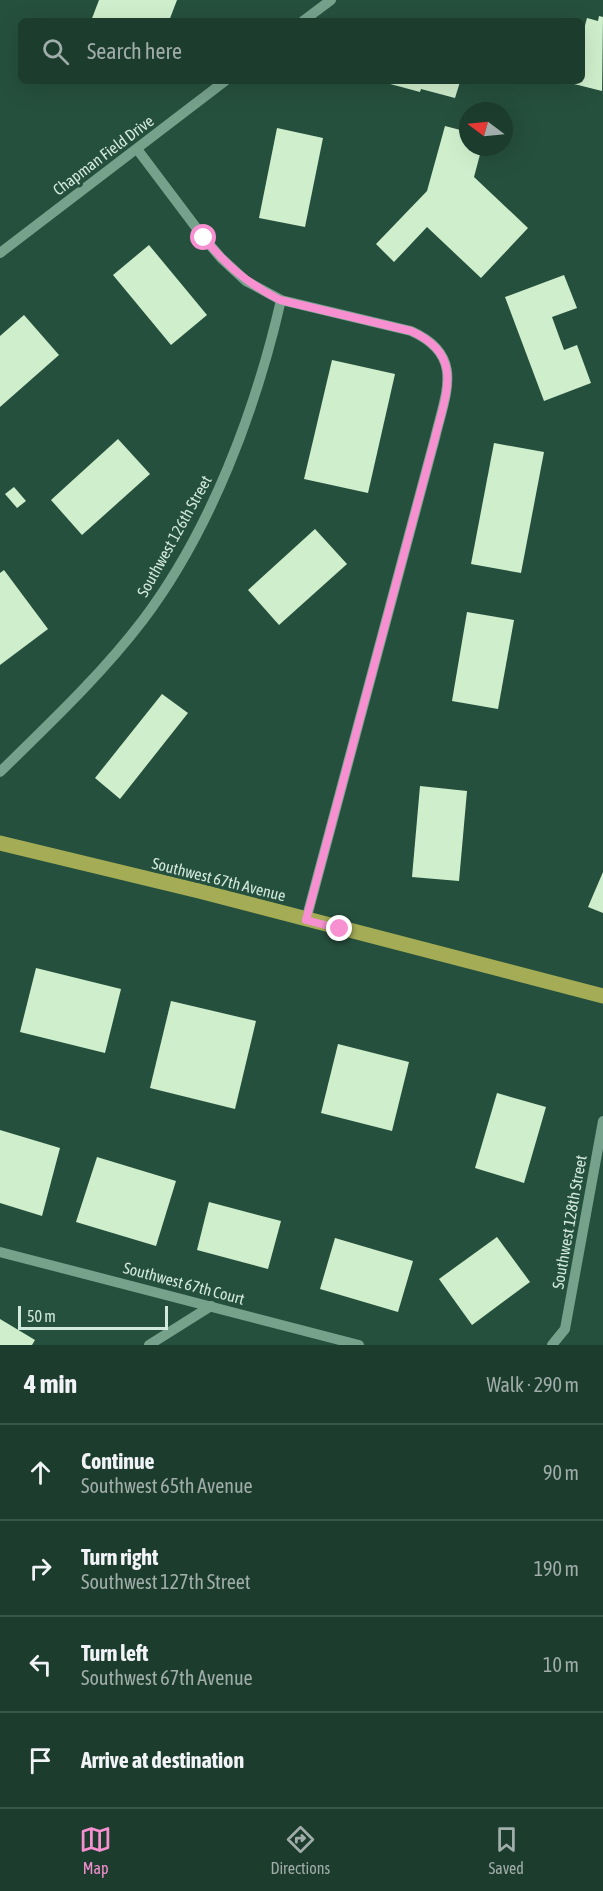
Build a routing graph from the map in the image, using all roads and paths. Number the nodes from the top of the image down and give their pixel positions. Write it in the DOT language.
graph roads {
  1 [pos="331,0"];
  2 [pos="307,18"];
  3 [pos="221,84"];
  4 [pos="137,148"];
  5 [pos="0,253"];
  6 [pos="280,300"];
  7 [pos="0,772"];
  8 [pos="0,843"];
  9 [pos="306,920"];
  10 [pos="603,996"];
  11 [pos="603,1121"];
  12 [pos="0,1252"];
  13 [pos="211,1306"];
  14 [pos="149,1345"];
  15 [pos="359,1345"];
  16 [pos="552,1345"];
  1 -- 2 [label="street"];
  3 -- 4 [label="street, Chapman Field Drive"];
  4 -- 5 [label="street, Chapman Field Drive"];
  4 -- 6 [label="street"];
  6 -- 7 [label="street, Southwest 126th Street"];
  6 -- 9 [label="street"];
  8 -- 9 [label="main road, Southwest 67th Avenue"];
  9 -- 10 [label="main road, Southwest 67th Avenue"];
  11 -- 16 [label="street, Southwest 128th Street"];
  12 -- 13 [label="street, Southwest 67th Court"];
  13 -- 14 [label="street"];
  13 -- 15 [label="street, Southwest 67th Court"];
}
